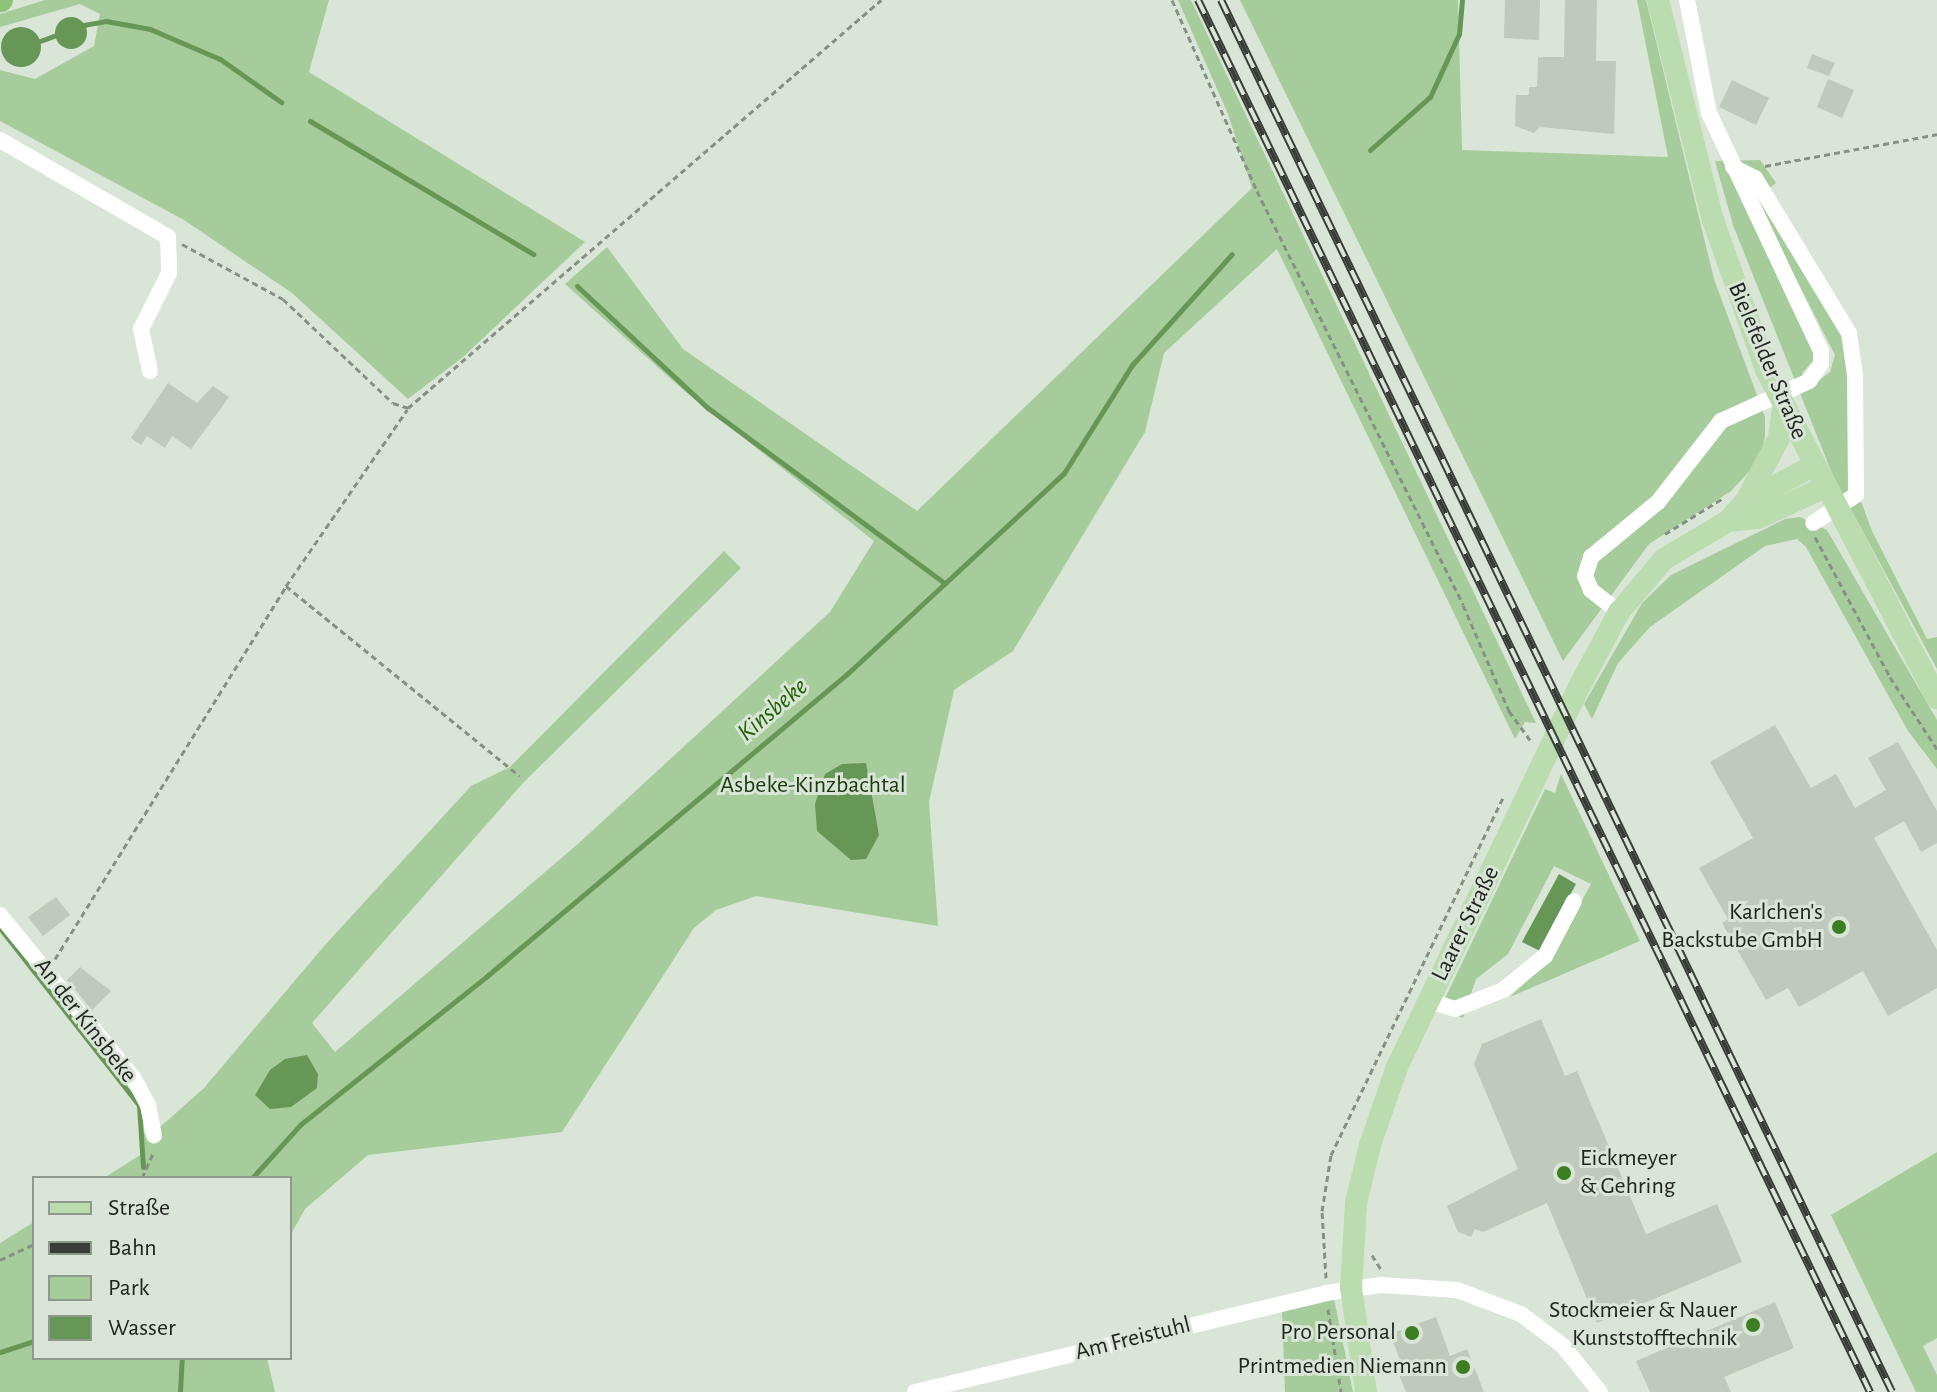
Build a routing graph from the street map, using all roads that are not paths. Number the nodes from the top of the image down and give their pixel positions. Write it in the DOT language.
graph roads {
  1 [pos="1658,0"];
  2 [pos="1687,0"];
  3 [pos="0,140"];
  4 [pos="1739,169"];
  5 [pos="150,371"];
  6 [pos="1783,410"];
  7 [pos="1813,466"];
  8 [pos="1823,488"];
  9 [pos="1745,502"];
  10 [pos="1835,510"];
  11 [pos="1728,521"];
  12 [pos="1813,523"];
  13 [pos="1619,612"];
  14 [pos="1937,698"];
  15 [pos="1574,901"];
  16 [pos="0,915"];
  17 [pos="1429,1001"];
  18 [pos="154,1135"];
  19 [pos="1351,1288"];
  20 [pos="915,1392"];
  21 [pos="1366,1392"];
  22 [pos="1600,1392"];
  1 -- 6 [label="main road, Bielefelder Straße"];
  2 -- 4 [label="street"];
  3 -- 5 [label="street"];
  4 -- 10 [label="street"];
  4 -- 13 [label="street"];
  6 -- 7 [label="main road, Bielefelder Straße"];
  6 -- 9 [label="main road"];
  7 -- 8 [label="main road, Bielefelder Straße"];
  7 -- 9 [label="main road, Laarer Straße"];
  8 -- 10 [label="main road, Bielefelder Straße"];
  8 -- 11 [label="main road, Laarer Straße"];
  9 -- 11 [label="main road, Laarer Straße"];
  10 -- 12 [label="street"];
  10 -- 14 [label="main road, Bielefelder Straße"];
  11 -- 13 [label="main road, Laarer Straße"];
  13 -- 17 [label="main road, Laarer Straße"];
  15 -- 17 [label="street"];
  16 -- 18 [label="street, An der Kinsbeke"];
  17 -- 19 [label="main road, Laarer Straße"];
  19 -- 20 [label="street, Am Freistuhl"];
  19 -- 21 [label="main road, Laarer Straße"];
  19 -- 22 [label="street, Am Freistuhl"];
}
